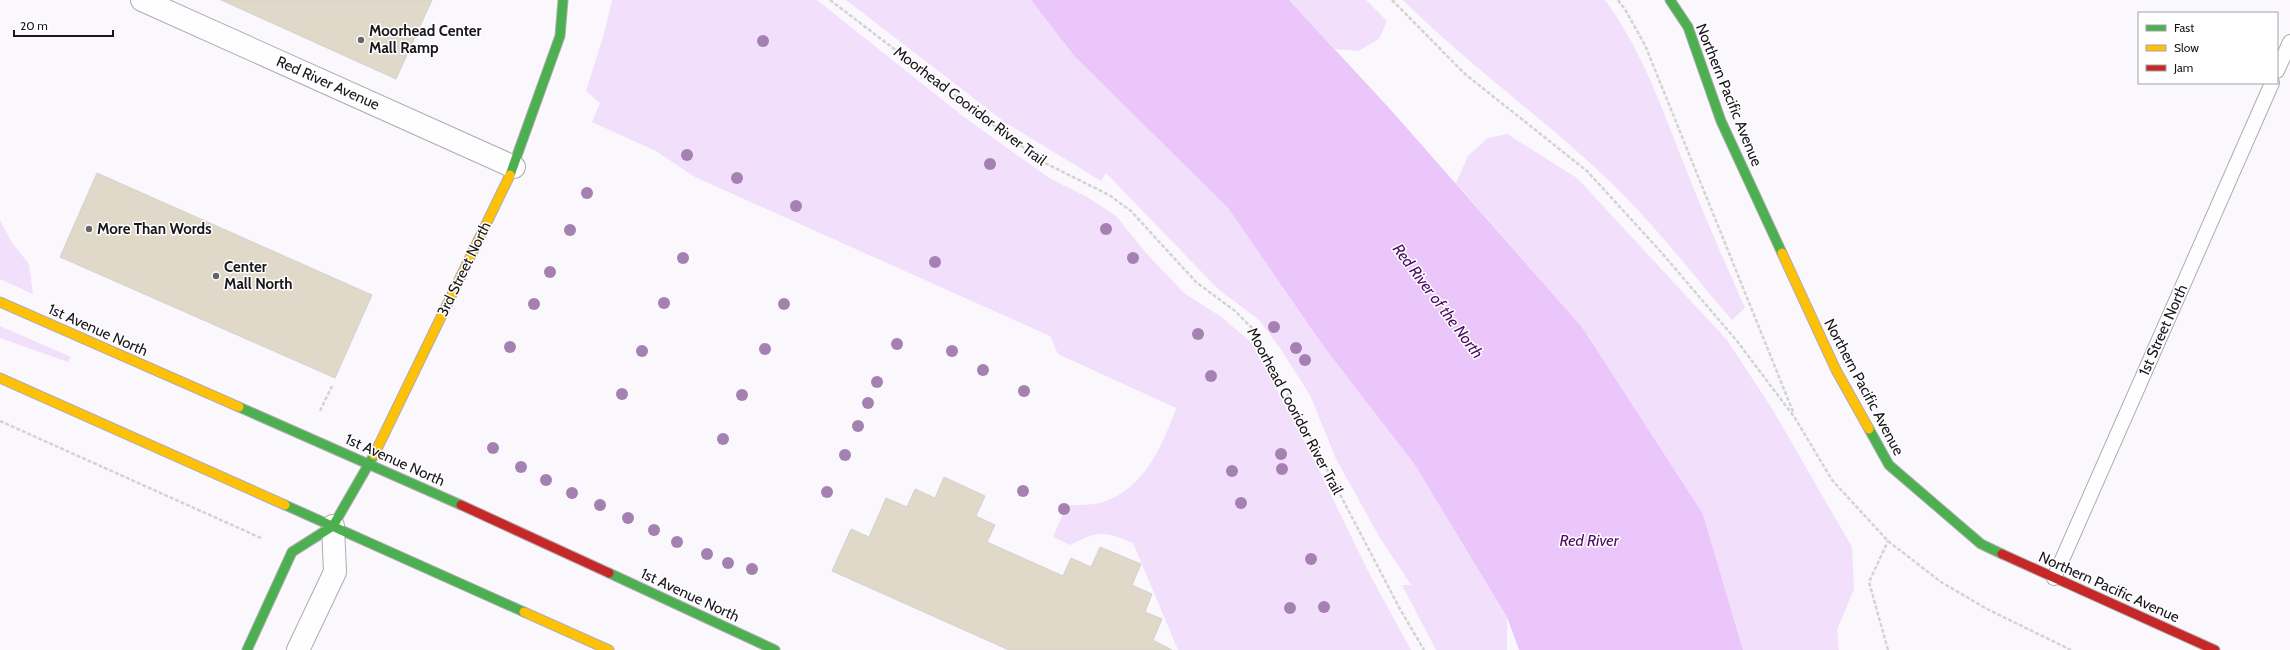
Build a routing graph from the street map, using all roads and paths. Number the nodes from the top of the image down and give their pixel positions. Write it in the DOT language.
graph roads {
  1 [pos="142,0"];
  2 [pos="563,0"];
  3 [pos="830,0"];
  4 [pos="1392,0"];
  5 [pos="1618,0"];
  6 [pos="1670,0"];
  7 [pos="2290,42"];
  8 [pos="2278,69"];
  9 [pos="2272,84"];
  10 [pos="514,167"];
  11 [pos="0,302"];
  12 [pos="0,378"];
  13 [pos="332,386"];
  14 [pos="318,416"];
  15 [pos="1795,418"];
  16 [pos="0,421"];
  17 [pos="369,465"];
  18 [pos="333,526"];
  19 [pos="261,538"];
  20 [pos="1888,541"];
  21 [pos="2054,578"];
  22 [pos="247,650"];
  23 [pos="298,650"];
  24 [pos="609,650"];
  25 [pos="776,650"];
  26 [pos="1424,650"];
  27 [pos="1888,650"];
  28 [pos="2071,650"];
  29 [pos="2215,650"];
  1 -- 10 [label="street, Red River Avenue"];
  2 -- 10 [label="street, 3rd Street North"];
  3 -- 26 [label="path, Moorhead Cooridor River Trail"];
  4 -- 15 [label="path"];
  5 -- 15 [label="path"];
  6 -- 21 [label="street, Northern Pacific Avenue"];
  7 -- 8 [label="lane"];
  9 -- 21 [label="lane, 1st Street North"];
  10 -- 17 [label="street, 3rd Street North"];
  11 -- 17 [label="street, 1st Avenue North"];
  12 -- 18 [label="street"];
  13 -- 14 [label="path"];
  15 -- 20 [label="path"];
  16 -- 19 [label="path"];
  17 -- 18 [label="street, 3rd Street North"];
  17 -- 25 [label="street, 1st Avenue North"];
  18 -- 22 [label="street, 3rd Street North"];
  18 -- 23 [label="street"];
  18 -- 24 [label="street"];
  20 -- 27 [label="path"];
  20 -- 28 [label="path"];
  21 -- 29 [label="street, Northern Pacific Avenue"];
}
